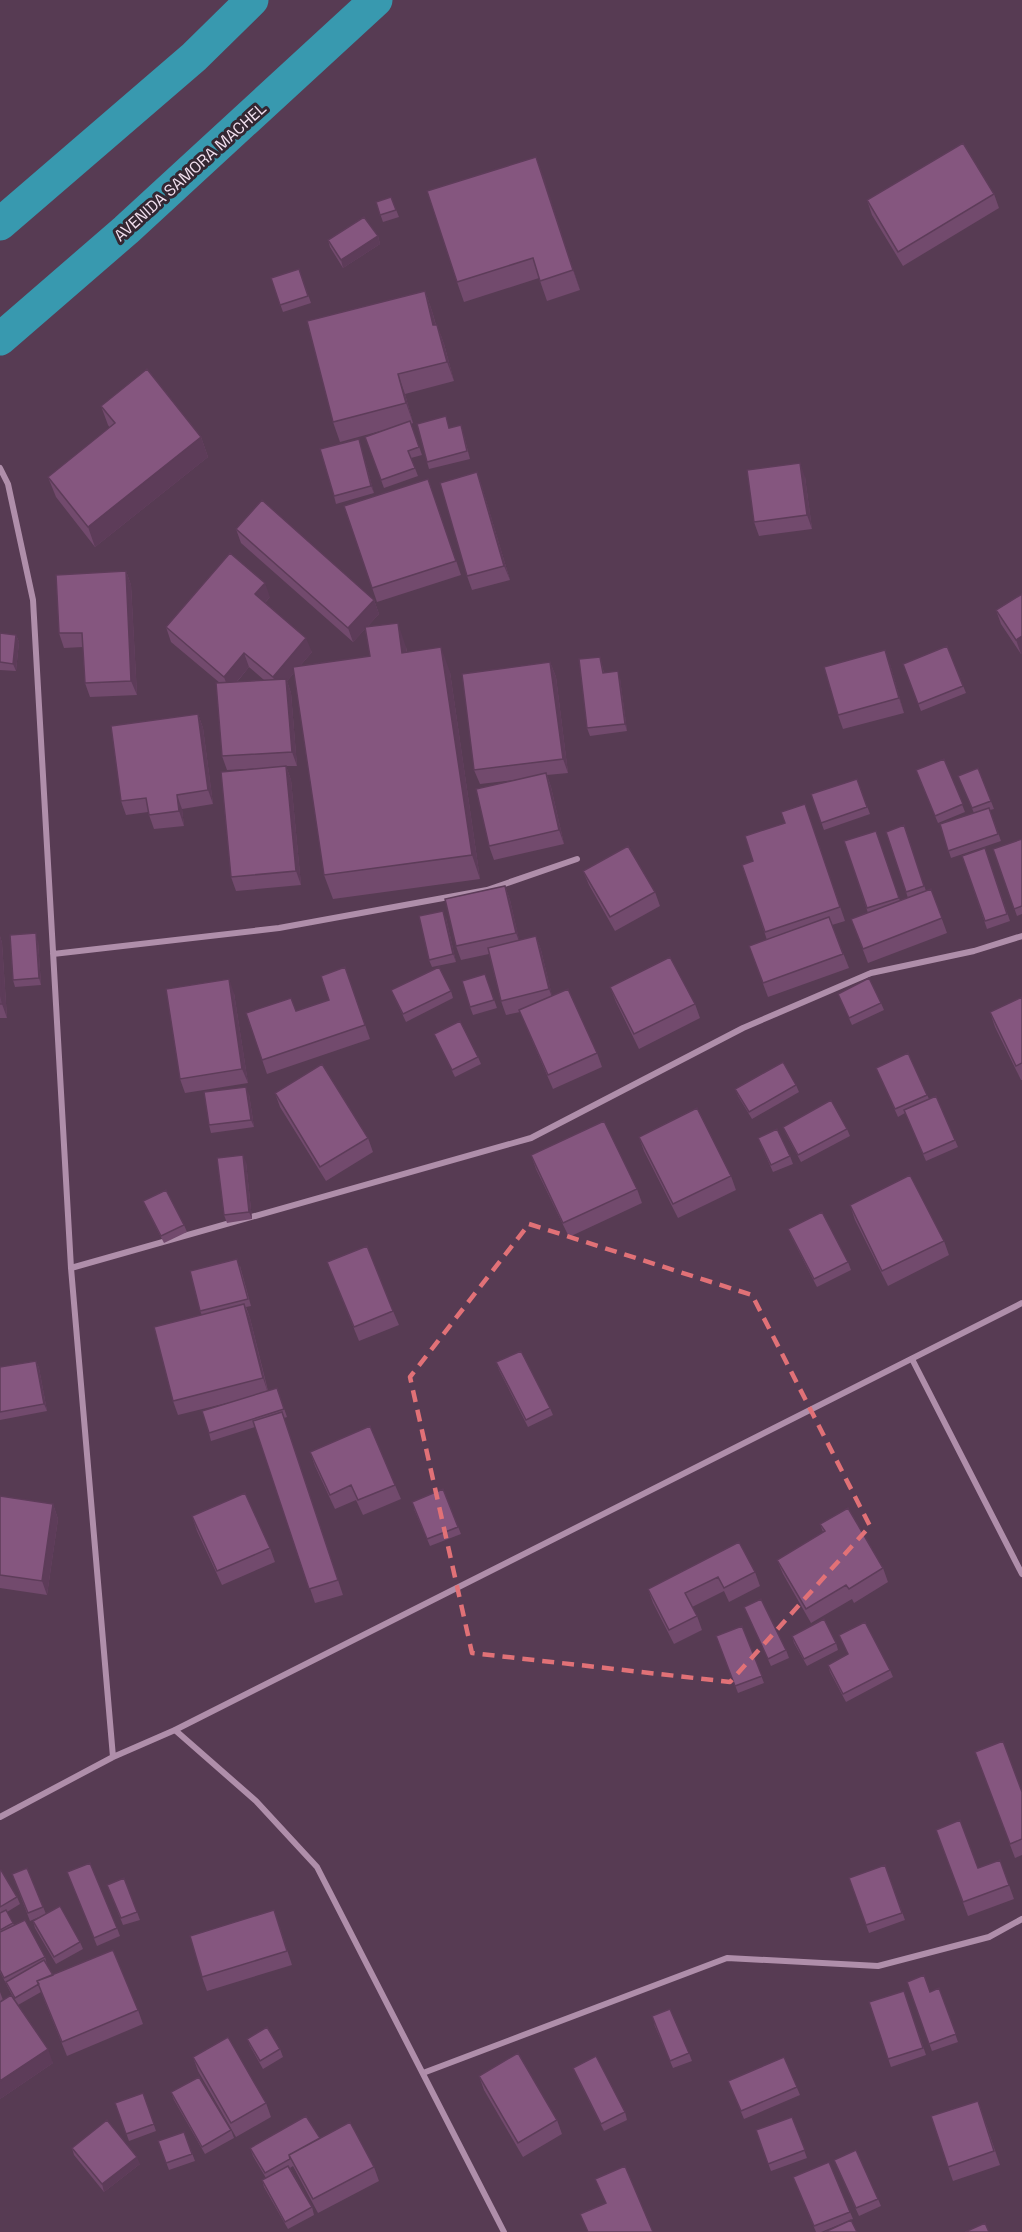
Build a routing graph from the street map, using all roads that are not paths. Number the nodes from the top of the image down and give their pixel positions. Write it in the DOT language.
graph roads {
  1 [pos="252,0"];
  2 [pos="376,0"];
  3 [pos="0,224"];
  4 [pos="0,339"];
  5 [pos="0,468"];
  6 [pos="577,860"];
  7 [pos="1022,936"];
  8 [pos="53,954"];
  9 [pos="71,1268"];
  10 [pos="1022,1304"];
  11 [pos="912,1359"];
  12 [pos="1022,1574"];
  13 [pos="175,1730"];
  14 [pos="113,1757"];
  15 [pos="0,1817"];
  16 [pos="1022,1919"];
  17 [pos="423,2073"];
  18 [pos="504,2232"];
  1 -- 3 [label="highway"];
  2 -- 4 [label="highway, AVENIDA SAMORA MACHEL"];
  5 -- 8 [label="street"];
  6 -- 8 [label="street"];
  7 -- 9 [label="street"];
  8 -- 9 [label="street"];
  9 -- 14 [label="street"];
  10 -- 11 [label="street"];
  11 -- 12 [label="street"];
  11 -- 13 [label="street"];
  13 -- 14 [label="street"];
  13 -- 17 [label="street"];
  14 -- 15 [label="street"];
  16 -- 17 [label="street"];
  17 -- 18 [label="street"];
}
